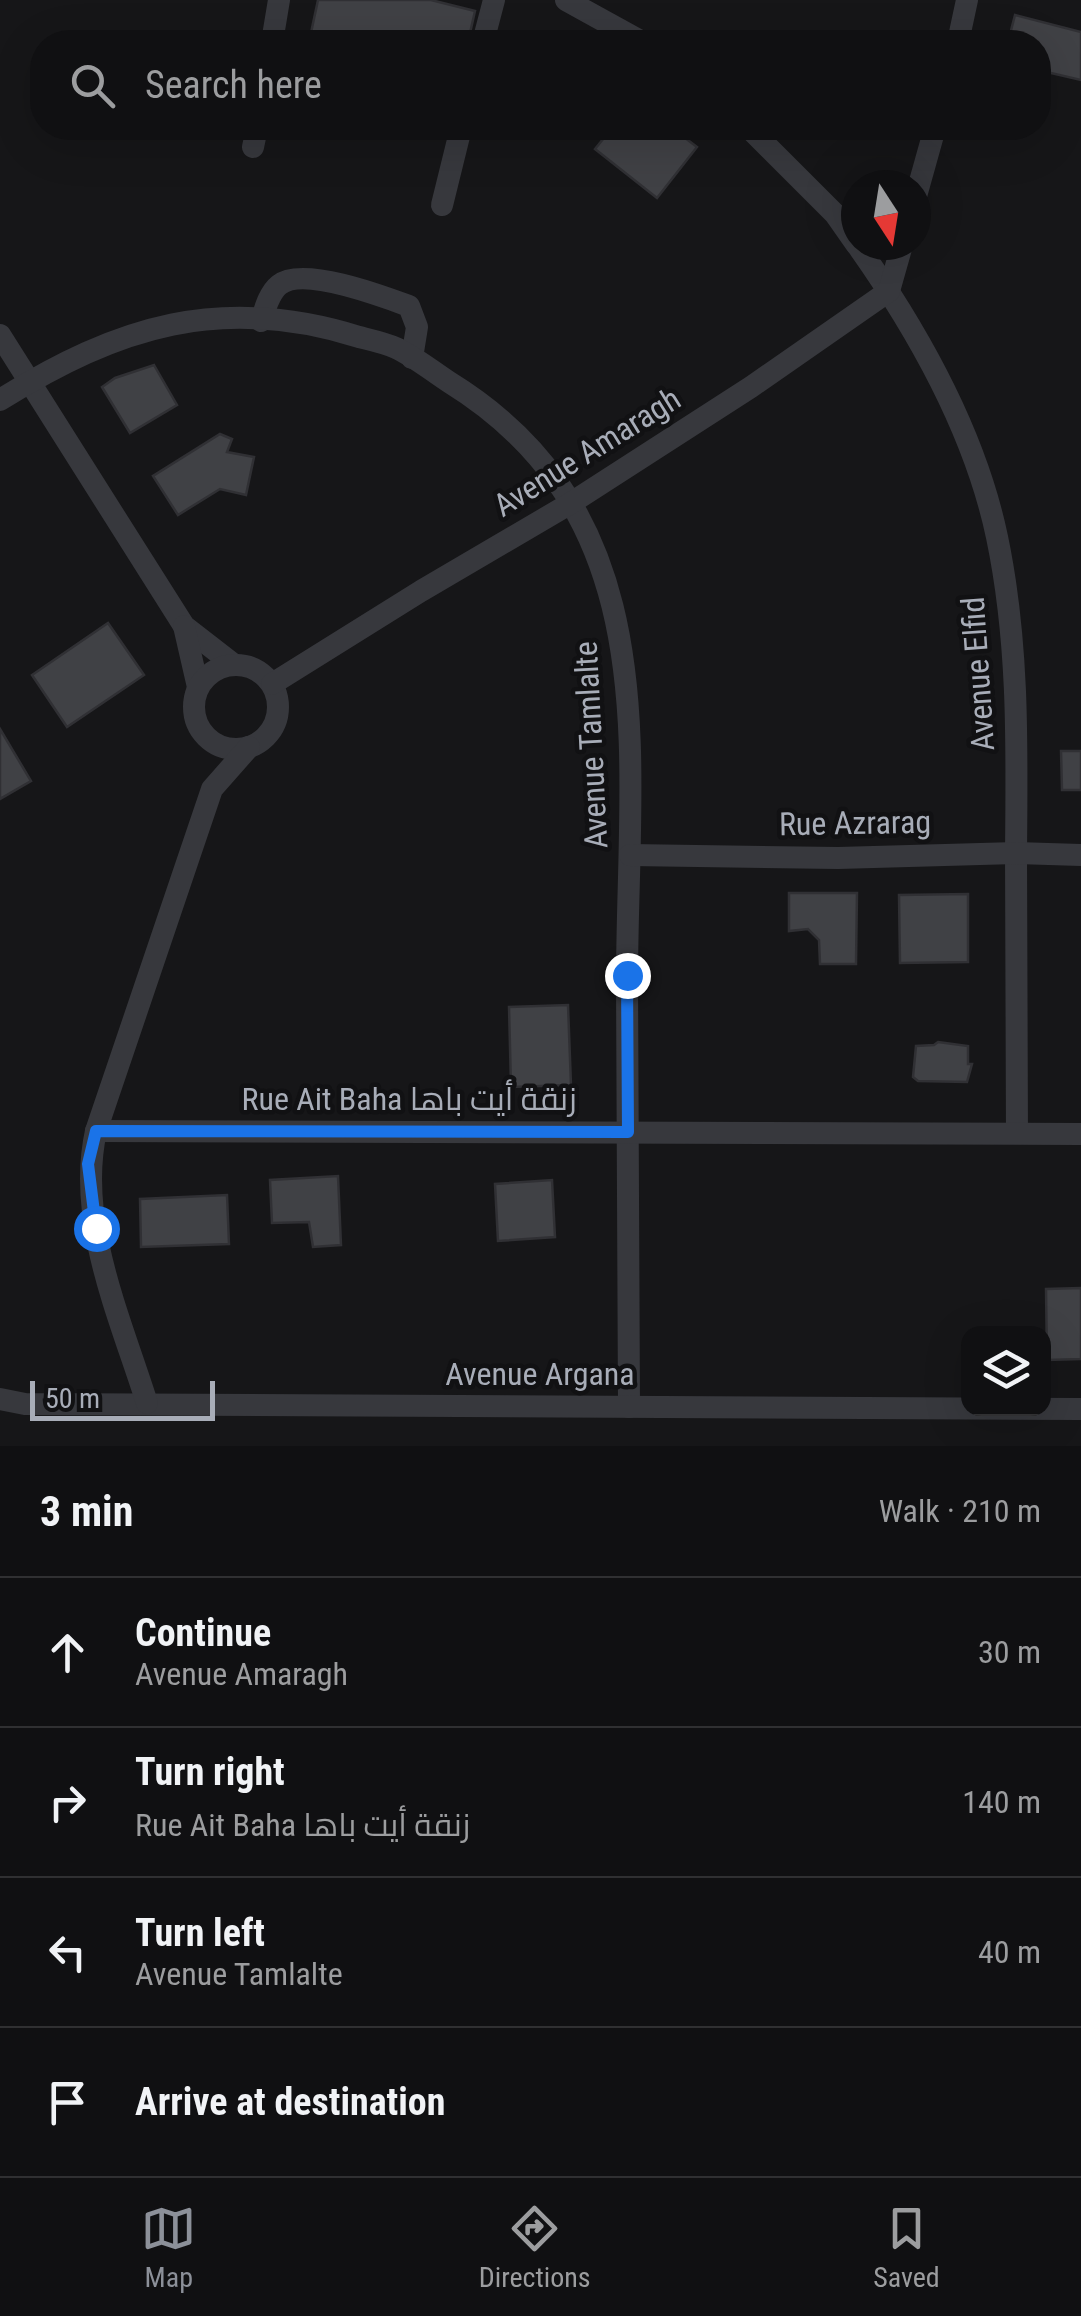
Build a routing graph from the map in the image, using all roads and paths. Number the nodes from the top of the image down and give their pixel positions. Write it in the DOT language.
graph roads {
  1 [pos="280,0"];
  2 [pos="494,0"];
  3 [pos="566,0"];
  4 [pos="967,0"];
  5 [pos="274,30"];
  6 [pos="486,30"];
  7 [pos="620,30"];
  8 [pos="961,30"];
  9 [pos="459,140"];
  10 [pos="760,140"];
  11 [pos="932,140"];
  12 [pos="923,170"];
  13 [pos="442,205"];
  14 [pos="841,223"];
  15 [pos="867,260"];
  16 [pos="898,260"];
  17 [pos="889,290"];
  18 [pos="261,320"];
  19 [pos="0,335"];
  20 [pos="412,358"];
  21 [pos="29,382"];
  22 [pos="0,400"];
  23 [pos="571,503"];
  24 [pos="184,626"];
  25 [pos="234,664"];
  26 [pos="272,684"];
  27 [pos="198,687"];
  28 [pos="204,736"];
  29 [pos="249,748"];
  30 [pos="212,788"];
  31 [pos="1016,853"];
  32 [pos="630,855"];
  33 [pos="1081,855"];
  34 [pos="96,1131"];
  35 [pos="628,1132"];
  36 [pos="1017,1133"];
  37 [pos="1081,1134"];
  38 [pos="0,1399"];
  39 [pos="147,1402"];
  40 [pos="629,1407"];
  41 [pos="1081,1410"];
  1 -- 5 [label="street"];
  2 -- 6 [label="street"];
  3 -- 7 [label="street"];
  4 -- 8 [label="street"];
  9 -- 13 [label="street"];
  10 -- 14 [label="street, Avenue Elfid"];
  11 -- 12 [label="street"];
  15 -- 17 [label="street, Avenue Elfid"];
  16 -- 17 [label="street"];
  17 -- 23 [label="street, Avenue Amaragh"];
  17 -- 31 [label="street, Avenue Elfid"];
  18 -- 20 [label="street, Avenue Tamlalte"];
  18 -- 20 [label="street"];
  18 -- 21 [label="street, Avenue Tamlalte"];
  19 -- 21 [label="street"];
  20 -- 23 [label="street, Avenue Tamlalte"];
  21 -- 22 [label="street, Avenue Tamlalte"];
  21 -- 24 [label="street"];
  23 -- 26 [label="street, Avenue Amaragh"];
  23 -- 32 [label="street, Avenue Tamlalte"];
  24 -- 25 [label="street"];
  24 -- 27 [label="street"];
  25 -- 26 [label="street"];
  25 -- 27 [label="street"];
  26 -- 29 [label="street"];
  27 -- 28 [label="street"];
  28 -- 29 [label="street"];
  28 -- 30 [label="street"];
  29 -- 30 [label="street"];
  30 -- 34 [label="street"];
  31 -- 32 [label="street, Rue Azrarag"];
  31 -- 33 [label="street, Rue Azrarag"];
  31 -- 36 [label="street, Avenue Elfid"];
  32 -- 35 [label="street, Avenue Tamlalte"];
  34 -- 35 [label="street, Rue Ait Baha زنقة أيت باها"];
  34 -- 39 [label="street"];
  35 -- 36 [label="street, Rue Ait Baha زنقة أيت باها"];
  35 -- 40 [label="street, Avenue Tamlalte"];
  36 -- 37 [label="street, Rue Ait Baha زنقة أيت باها"];
  38 -- 39 [label="street, Avenue Argana"];
  39 -- 40 [label="street, Avenue Argana"];
  40 -- 41 [label="street, Avenue Argana"];
}
